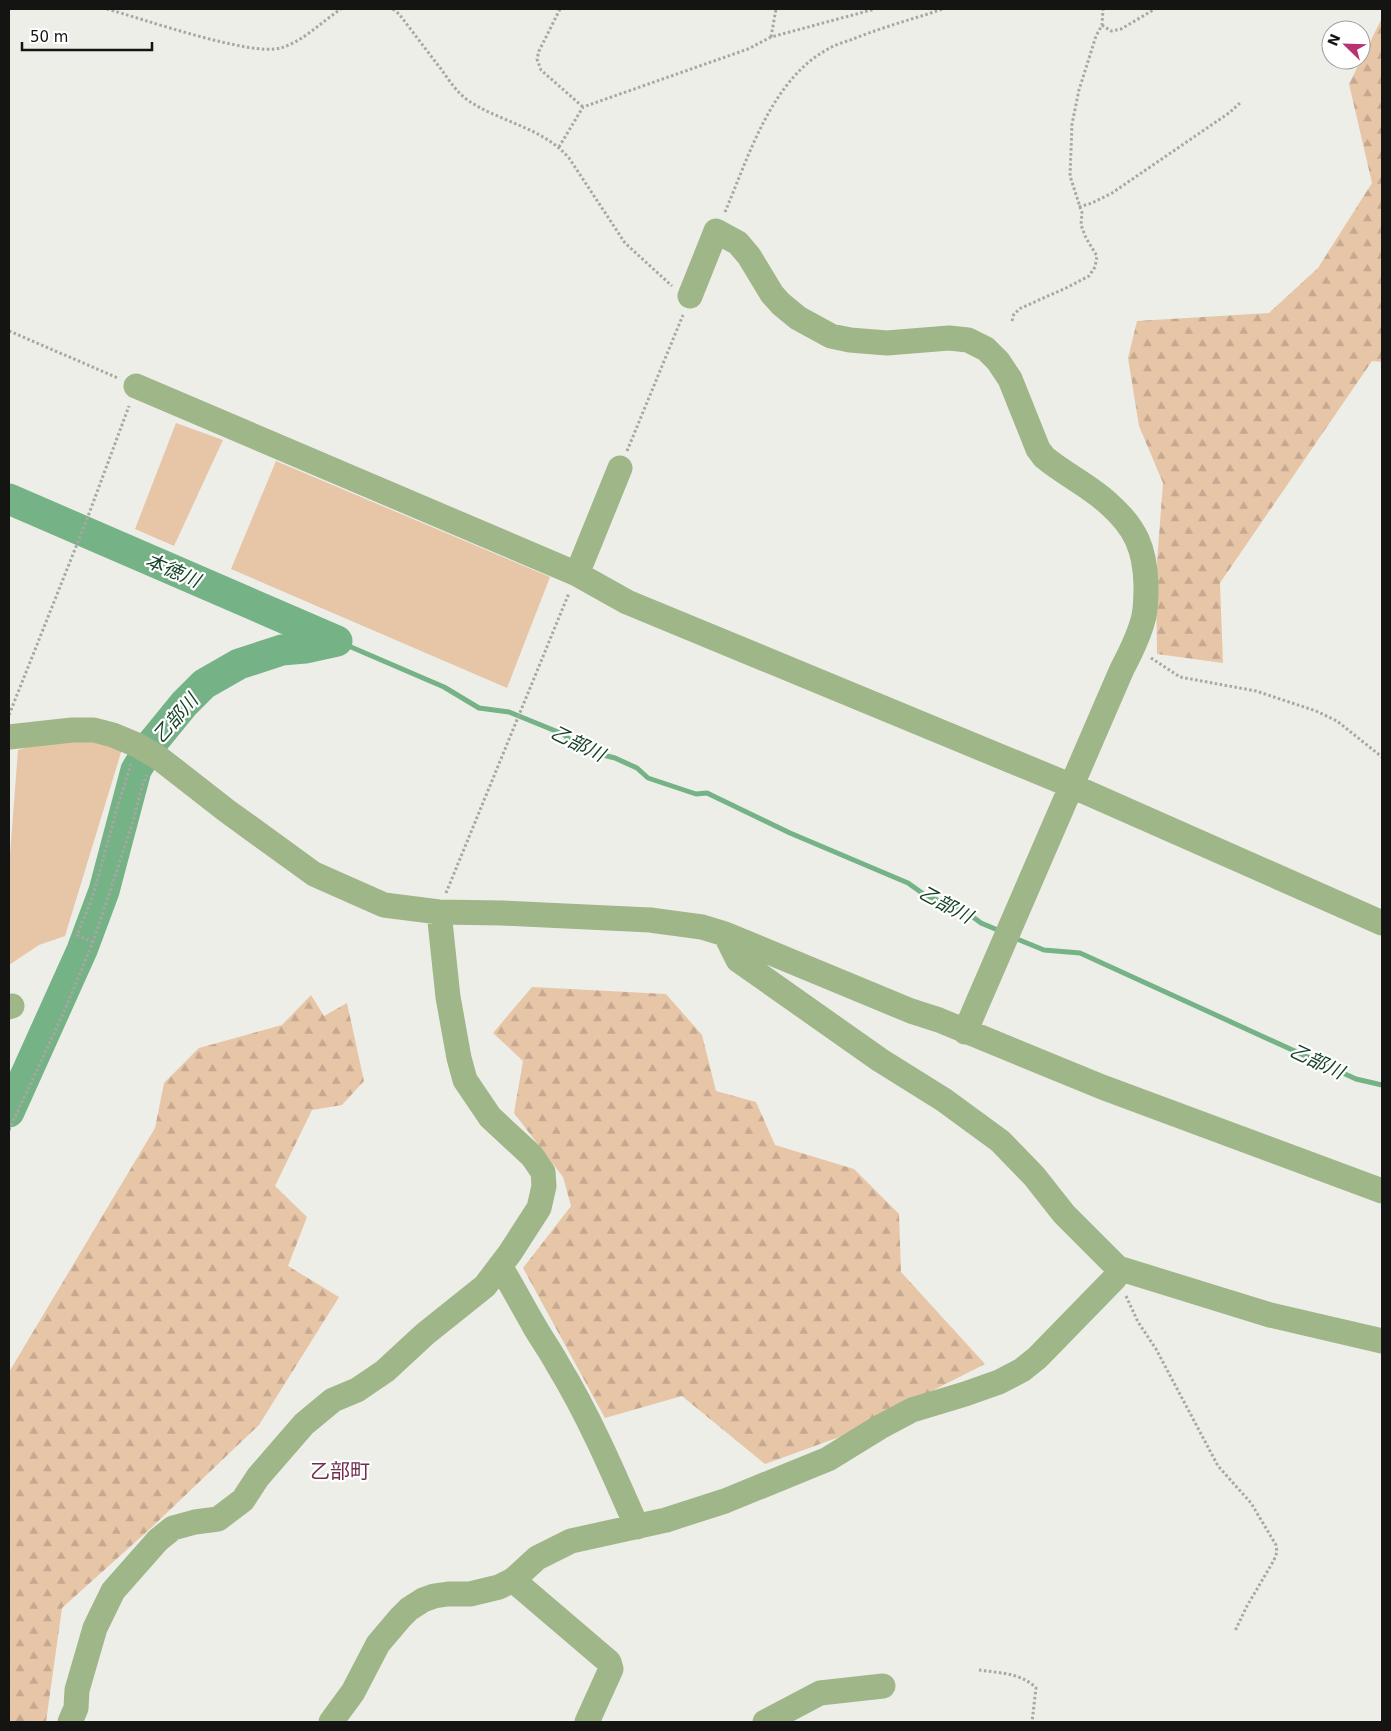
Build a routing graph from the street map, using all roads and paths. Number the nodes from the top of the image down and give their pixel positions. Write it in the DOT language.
graph roads {
  1 [pos="107,9"];
  2 [pos="340,9"];
  3 [pos="393,9"];
  4 [pos="560,9"];
  5 [pos="776,9"];
  6 [pos="875,9"];
  7 [pos="943,9"];
  8 [pos="1103,9"];
  9 [pos="1155,9"];
  10 [pos="1102,25"];
  11 [pos="770,37"];
  12 [pos="1240,103"];
  13 [pos="583,107"];
  14 [pos="558,147"];
  15 [pos="1079,207"];
  16 [pos="716,231"];
  17 [pos="690,296"];
  18 [pos="1012,320"];
  19 [pos="9,331"];
  20 [pos="136,386"];
  21 [pos="620,468"];
  22 [pos="577,574"];
  23 [pos="1134,644"];
  24 [pos="9,715"];
  25 [pos="9,737"];
  26 [pos="137,745"];
  27 [pos="1382,757"];
  28 [pos="159,758"];
  29 [pos="1072,786"];
  30 [pos="439,912"];
  31 [pos="1382,923"];
  32 [pos="725,934"];
  33 [pos="93,942"];
  34 [pos="965,1032"];
  35 [pos="9,1130"];
  36 [pos="1382,1191"];
  37 [pos="500,1266"];
  38 [pos="1117,1273"];
  39 [pos="1382,1341"];
  40 [pos="636,1527"];
  41 [pos="513,1580"];
  42 [pos="1235,1631"];
  43 [pos="979,1670"];
  44 [pos="883,1686"];
  45 [pos="70,1722"];
  46 [pos="330,1722"];
  47 [pos="587,1722"];
  48 [pos="765,1722"];
  49 [pos="1032,1722"];
  1 -- 2 [label="path"];
  3 -- 14 [label="path"];
  4 -- 13 [label="path"];
  5 -- 11 [label="path"];
  6 -- 11 [label="path"];
  7 -- 16 [label="path"];
  8 -- 10 [label="path"];
  9 -- 10 [label="path"];
  10 -- 15 [label="path"];
  11 -- 13 [label="path"];
  12 -- 15 [label="path"];
  13 -- 14 [label="path"];
  14 -- 17 [label="path"];
  15 -- 18 [label="path"];
  16 -- 17 [label="street"];
  16 -- 23 [label="street"];
  17 -- 21 [label="path"];
  19 -- 20 [label="path"];
  20 -- 22 [label="street"];
  20 -- 24 [label="path"];
  21 -- 22 [label="street"];
  22 -- 29 [label="street"];
  22 -- 30 [label="path"];
  23 -- 27 [label="path"];
  23 -- 29 [label="street"];
  25 -- 26 [label="street"];
  26 -- 28 [label="street"];
  26 -- 33 [label="path"];
  28 -- 30 [label="street"];
  28 -- 33 [label="path"];
  29 -- 31 [label="street"];
  29 -- 34 [label="street"];
  30 -- 32 [label="street"];
  30 -- 37 [label="street"];
  32 -- 34 [label="street"];
  32 -- 38 [label="street"];
  33 -- 35 [label="path"];
  34 -- 36 [label="street"];
  37 -- 40 [label="street"];
  37 -- 45 [label="street"];
  38 -- 39 [label="street"];
  38 -- 40 [label="street"];
  38 -- 42 [label="path"];
  40 -- 41 [label="street"];
  41 -- 46 [label="street"];
  41 -- 47 [label="street"];
  43 -- 49 [label="path"];
  44 -- 48 [label="street"];
}
